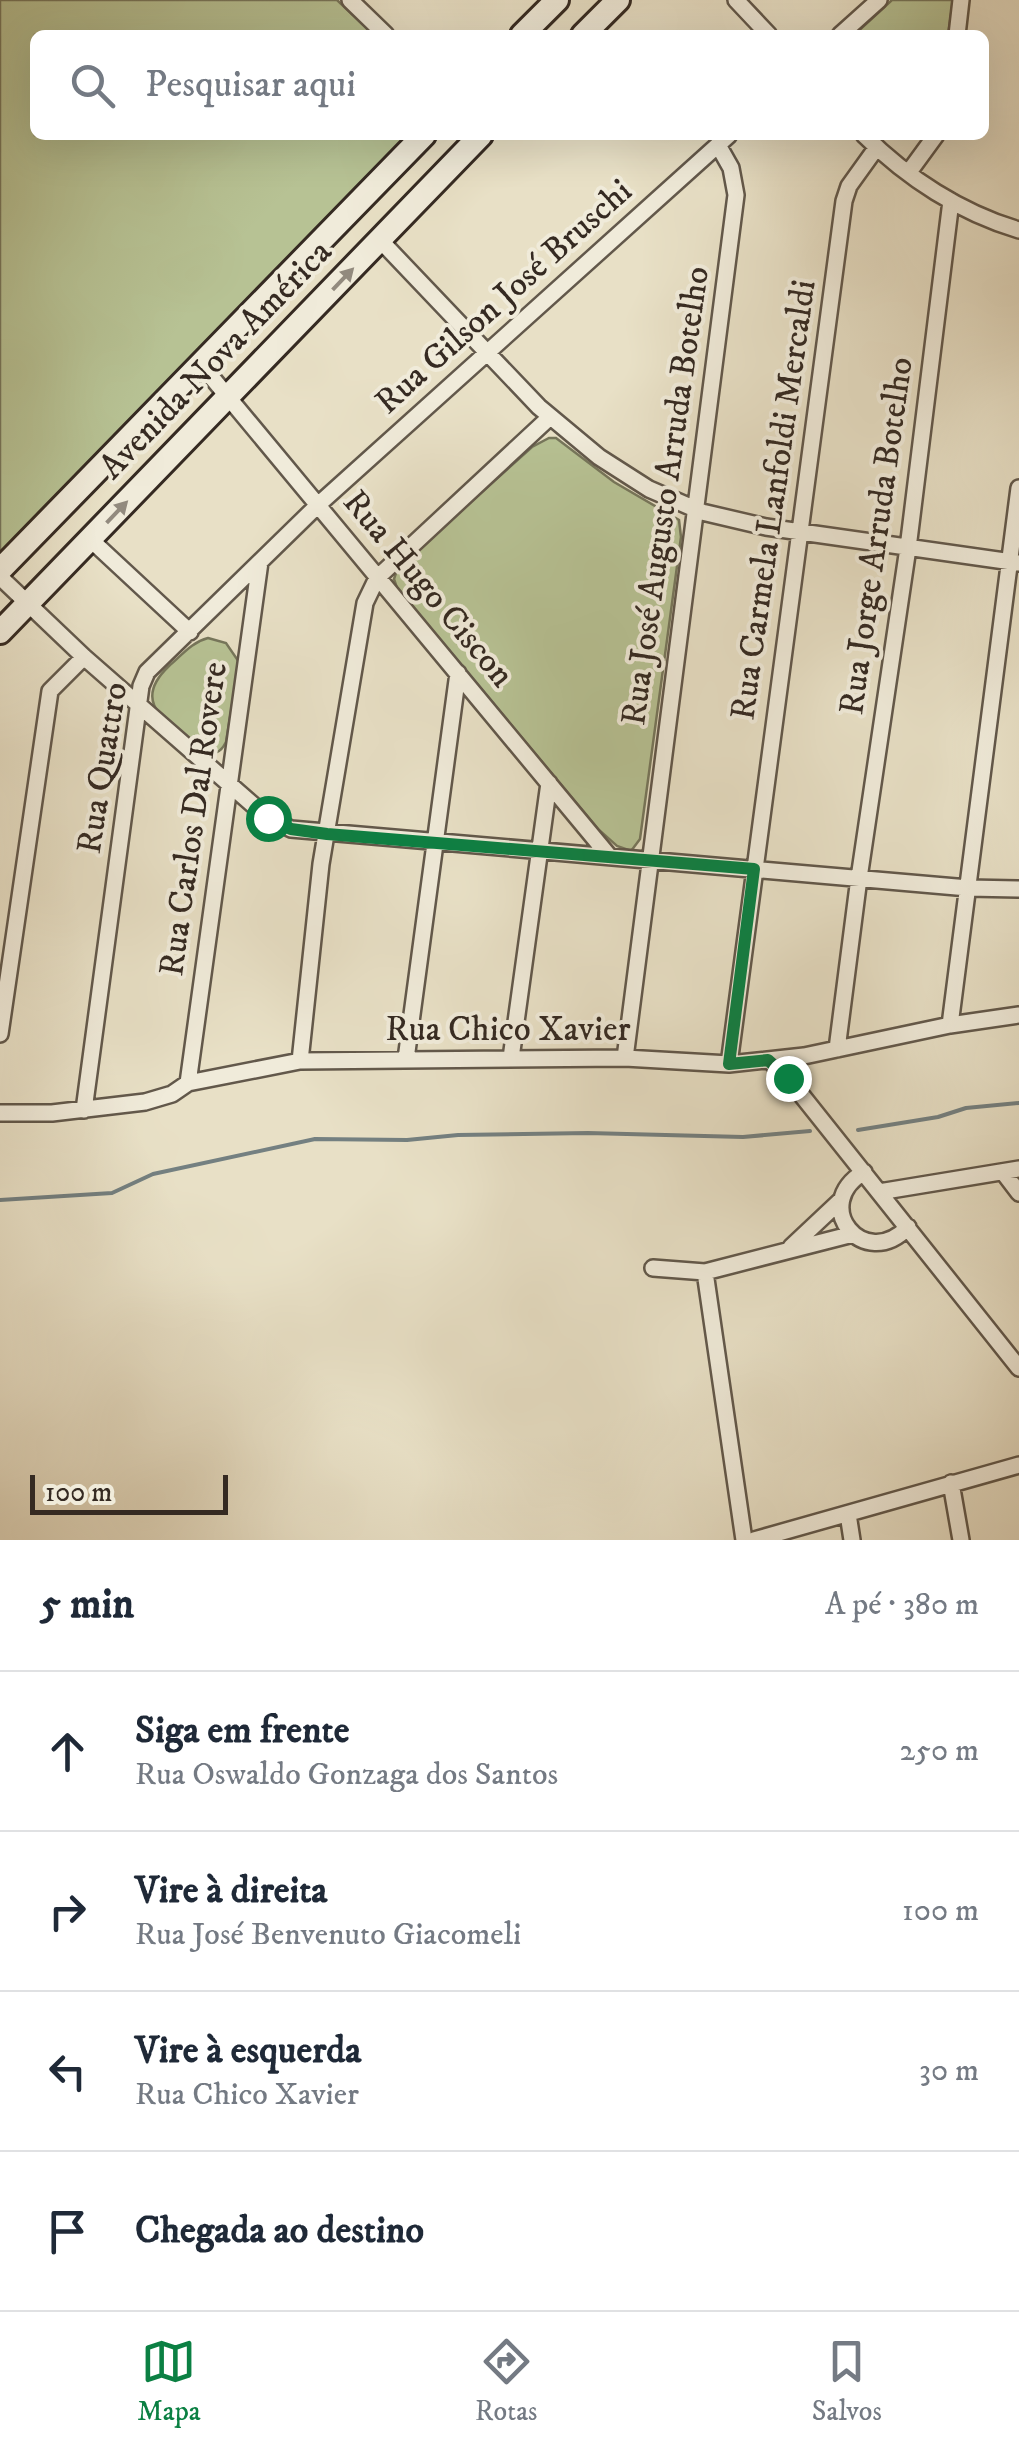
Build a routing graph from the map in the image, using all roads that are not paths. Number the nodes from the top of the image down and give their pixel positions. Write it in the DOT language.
graph roads {
  1 [pos="350,0"];
  2 [pos="557,0"];
  3 [pos="618,0"];
  4 [pos="736,0"];
  5 [pos="880,0"];
  6 [pos="962,0"];
  7 [pos="381,30"];
  8 [pos="527,30"];
  9 [pos="588,30"];
  10 [pos="764,30"];
  11 [pos="846,30"];
  12 [pos="958,30"];
  13 [pos="419,140"];
  14 [pos="476,140"];
  15 [pos="723,140"];
  16 [pos="869,140"];
  17 [pos="932,140"];
  18 [pos="877,147"];
  19 [pos="909,172"];
  20 [pos="951,202"];
  21 [pos="1019,230"];
  22 [pos="380,240"];
  23 [pos="488,352"];
  24 [pos="199,362"];
  25 [pos="229,397"];
  26 [pos="550,417"];
  27 [pos="1019,488"];
  28 [pos="319,504"];
  29 [pos="694,510"];
  30 [pos="799,532"];
  31 [pos="90,539"];
  32 [pos="908,548"];
  33 [pos="260,562"];
  34 [pos="1014,563"];
  35 [pos="0,574"];
  36 [pos="378,578"];
  37 [pos="29,604"];
  38 [pos="0,632"];
  39 [pos="190,632"];
  40 [pos="84,658"];
  41 [pos="458,672"];
  42 [pos="139,706"];
  43 [pos="228,782"];
  44 [pos="549,783"];
  45 [pos="327,834"];
  46 [pos="434,842"];
  47 [pos="541,851"];
  48 [pos="609,856"];
  49 [pos="648,860"];
  50 [pos="754,869"];
  51 [pos="858,878"];
  52 [pos="968,888"];
  53 [pos="1019,890"];
  54 [pos="1019,1016"];
  55 [pos="950,1025"];
  56 [pos="0,1034"];
  57 [pos="837,1049"];
  58 [pos="511,1058"];
  59 [pos="625,1058"];
  60 [pos="406,1059"];
  61 [pos="300,1060"];
  62 [pos="768,1060"];
  63 [pos="729,1064"];
  64 [pos="188,1083"];
  65 [pos="84,1110"];
  66 [pos="0,1113"];
  67 [pos="1011,1170"];
  68 [pos="864,1172"];
  69 [pos="880,1192"];
  70 [pos="1019,1192"];
  71 [pos="840,1200"];
  72 [pos="908,1226"];
  73 [pos="852,1234"];
  74 [pos="788,1250"];
  75 [pos="653,1268"];
  76 [pos="705,1272"];
  77 [pos="1019,1368"];
  78 [pos="1019,1465"];
  79 [pos="952,1483"];
  80 [pos="848,1514"];
  81 [pos="744,1540"];
  82 [pos="754,1540"];
  83 [pos="852,1540"];
  84 [pos="961,1540"];
  1 -- 7 [label="street"];
  2 -- 8 [label="street"];
  3 -- 9 [label="street"];
  4 -- 10 [label="street"];
  5 -- 11 [label="street"];
  6 -- 12 [label="street"];
  13 -- 24 [label="street, Avenida Nova América"];
  14 -- 22 [label="street, Avenida Nova América"];
  15 -- 23 [label="street, Rua Gilson José Bruschi"];
  15 -- 29 [label="street, Rua José Augusto Arruda Botelho"];
  16 -- 18 [label="street"];
  17 -- 19 [label="street"];
  18 -- 19 [label="street"];
  18 -- 30 [label="street, Rua Carmela Lanfoldi Mercaldi"];
  19 -- 20 [label="street"];
  20 -- 21 [label="street"];
  20 -- 32 [label="street, Rua Jorge Arruda Botelho"];
  22 -- 23 [label="street"];
  25 -- 22 [label="street, Avenida Nova América, one-way"];
  23 -- 26 [label="street"];
  23 -- 28 [label="street, Rua Gilson José Bruschi"];
  24 -- 25 [label="street, Rua Hugo Ciscon"];
  24 -- 35 [label="street, Avenida Nova América"];
  25 -- 28 [label="street, Rua Hugo Ciscon"];
  31 -- 25 [label="street, Avenida Nova América, one-way"];
  26 -- 29 [label="street"];
  26 -- 36 [label="street"];
  27 -- 34 [label="street"];
  28 -- 33 [label="street, Rua Quattro"];
  28 -- 36 [label="street, Rua Hugo Ciscon"];
  29 -- 30 [label="street"];
  29 -- 49 [label="street, Rua José Augusto Arruda Botelho"];
  30 -- 32 [label="street"];
  30 -- 50 [label="street, Rua Carmela Lanfoldi Mercaldi"];
  31 -- 37 [label="street, Avenida Nova América"];
  31 -- 39 [label="street"];
  32 -- 34 [label="street"];
  32 -- 51 [label="street, Rua Jorge Arruda Botelho"];
  33 -- 39 [label="street, Rua Quattro"];
  33 -- 43 [label="street, Rua Carlos Dal Rovere"];
  34 -- 52 [label="street"];
  35 -- 37 [label="street"];
  36 -- 41 [label="street, Rua Hugo Ciscon"];
  36 -- 45 [label="street"];
  37 -- 38 [label="street, Avenida Nova América"];
  37 -- 40 [label="street"];
  39 -- 42 [label="street, Rua Quattro"];
  40 -- 42 [label="street"];
  40 -- 56 [label="street"];
  41 -- 44 [label="street, Rua Hugo Ciscon"];
  41 -- 46 [label="street"];
  42 -- 43 [label="street"];
  42 -- 65 [label="street, Rua Quattro"];
  43 -- 45 [label="street"];
  43 -- 64 [label="street, Rua Carlos Dal Rovere"];
  44 -- 47 [label="street"];
  44 -- 48 [label="street, Rua Hugo Ciscon"];
  45 -- 46 [label="street"];
  45 -- 61 [label="street"];
  46 -- 47 [label="street"];
  46 -- 60 [label="street"];
  47 -- 48 [label="street"];
  47 -- 58 [label="street"];
  48 -- 49 [label="street"];
  49 -- 50 [label="street"];
  49 -- 59 [label="street, Rua José Augusto Arruda Botelho"];
  50 -- 51 [label="street"];
  50 -- 63 [label="street, Rua Carmela Lanfoldi Mercaldi"];
  51 -- 52 [label="street"];
  51 -- 57 [label="street, Rua Jorge Arruda Botelho"];
  52 -- 53 [label="street"];
  52 -- 55 [label="street"];
  54 -- 55 [label="street, Rua Chico Xavier"];
  55 -- 57 [label="street, Rua Chico Xavier"];
  57 -- 62 [label="street, Rua Chico Xavier"];
  58 -- 59 [label="street, Rua Chico Xavier"];
  58 -- 60 [label="street, Rua Chico Xavier"];
  59 -- 63 [label="street, Rua Chico Xavier"];
  60 -- 61 [label="street, Rua Chico Xavier"];
  61 -- 64 [label="street, Rua Chico Xavier"];
  62 -- 63 [label="street, Rua Chico Xavier"];
  62 -- 68 [label="street"];
  64 -- 65 [label="street, Rua Chico Xavier"];
  65 -- 66 [label="street, Rua Chico Xavier"];
  67 -- 69 [label="street"];
  67 -- 70 [label="street"];
  68 -- 69 [label="street"];
  68 -- 71 [label="street"];
  69 -- 72 [label="street"];
  71 -- 73 [label="street"];
  71 -- 74 [label="street"];
  72 -- 73 [label="street"];
  72 -- 77 [label="street"];
  73 -- 74 [label="street"];
  74 -- 76 [label="street"];
  75 -- 76 [label="street"];
  76 -- 81 [label="street"];
  78 -- 79 [label="street"];
  79 -- 80 [label="street"];
  79 -- 84 [label="street"];
  80 -- 82 [label="street"];
  80 -- 83 [label="street"];
}
